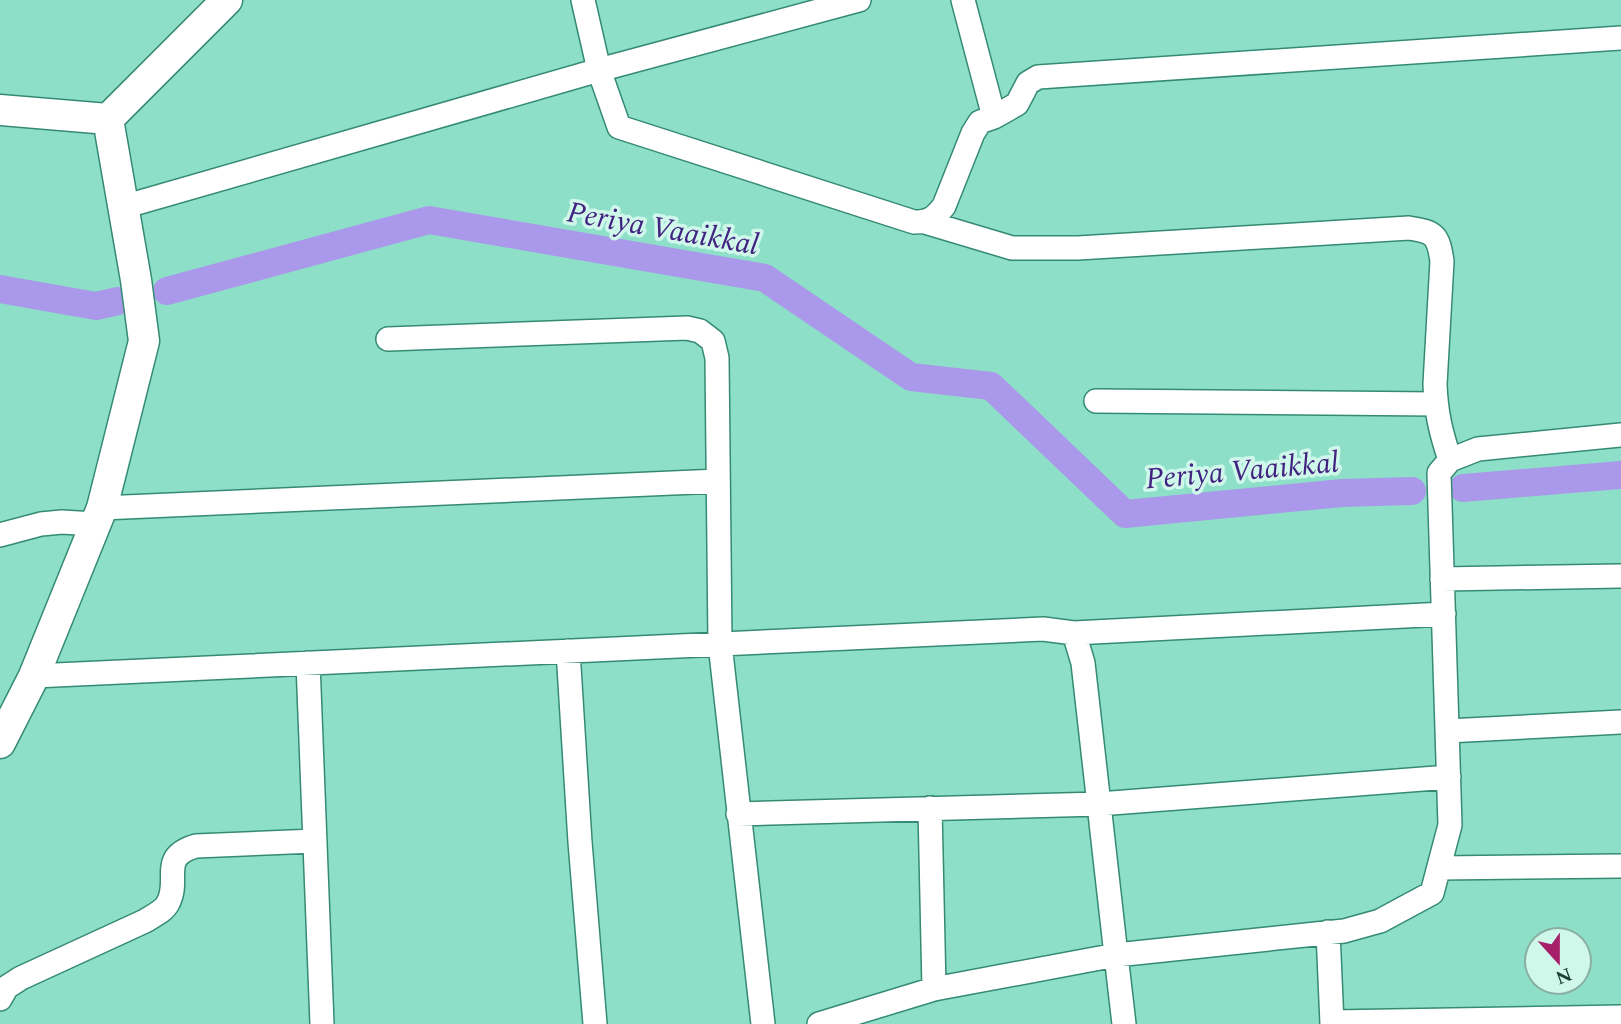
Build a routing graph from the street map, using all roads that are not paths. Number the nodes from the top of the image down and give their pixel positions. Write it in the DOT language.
graph roads {
  1 [pos="227,0"];
  2 [pos="583,0"];
  3 [pos="859,0"];
  4 [pos="963,0"];
  5 [pos="1621,38"];
  6 [pos="599,70"];
  7 [pos="0,110"];
  8 [pos="994,117"];
  9 [pos="108,119"];
  10 [pos="124,207"];
  11 [pos="925,222"];
  12 [pos="388,339"];
  13 [pos="1096,401"];
  14 [pos="1436,404"];
  15 [pos="1621,435"];
  16 [pos="1444,466"];
  17 [pos="718,481"];
  18 [pos="99,516"];
  19 [pos="0,535"];
  20 [pos="1621,576"];
  21 [pos="1442,579"];
  22 [pos="1444,614"];
  23 [pos="1074,633"];
  24 [pos="720,644"];
  25 [pos="568,651"];
  26 [pos="308,663"];
  27 [pos="34,676"];
  28 [pos="1621,722"];
  29 [pos="1447,730"];
  30 [pos="0,743"];
  31 [pos="1448,777"];
  32 [pos="1099,804"];
  33 [pos="930,808"];
  34 [pos="738,814"];
  35 [pos="315,841"];
  36 [pos="1621,866"];
  37 [pos="1439,868"];
  38 [pos="1328,932"];
  39 [pos="1116,955"];
  40 [pos="934,989"];
  41 [pos="0,999"];
  42 [pos="1621,1017"];
  43 [pos="1492,1021"];
  44 [pos="1332,1023"];
  45 [pos="322,1024"];
  46 [pos="595,1024"];
  47 [pos="763,1024"];
  48 [pos="819,1024"];
  49 [pos="1124,1024"];
  1 -- 9 [label="street"];
  2 -- 6 [label="street"];
  3 -- 6 [label="street"];
  4 -- 8 [label="street"];
  5 -- 8 [label="street"];
  6 -- 10 [label="street"];
  6 -- 11 [label="street"];
  7 -- 9 [label="street"];
  8 -- 11 [label="street"];
  9 -- 10 [label="street"];
  10 -- 18 [label="street"];
  11 -- 14 [label="street"];
  12 -- 17 [label="street"];
  13 -- 14 [label="street"];
  14 -- 16 [label="street"];
  15 -- 16 [label="street"];
  16 -- 21 [label="street"];
  17 -- 18 [label="street"];
  17 -- 24 [label="street"];
  18 -- 19 [label="street"];
  18 -- 27 [label="street"];
  20 -- 21 [label="street"];
  21 -- 22 [label="street"];
  22 -- 23 [label="street"];
  22 -- 29 [label="street"];
  23 -- 24 [label="street"];
  23 -- 32 [label="street"];
  24 -- 25 [label="street"];
  24 -- 34 [label="street"];
  25 -- 26 [label="street"];
  25 -- 46 [label="street"];
  26 -- 27 [label="street"];
  26 -- 35 [label="street"];
  27 -- 30 [label="street"];
  28 -- 29 [label="street"];
  29 -- 31 [label="street"];
  31 -- 32 [label="street"];
  31 -- 37 [label="street"];
  32 -- 33 [label="street"];
  32 -- 39 [label="street"];
  33 -- 34 [label="street"];
  33 -- 40 [label="street"];
  34 -- 47 [label="street"];
  35 -- 41 [label="street"];
  35 -- 45 [label="street"];
  36 -- 37 [label="street"];
  37 -- 38 [label="street"];
  38 -- 39 [label="street"];
  38 -- 44 [label="street"];
  39 -- 40 [label="street"];
  39 -- 49 [label="street"];
  40 -- 48 [label="street"];
  42 -- 43 [label="street"];
  43 -- 44 [label="street"];
}
